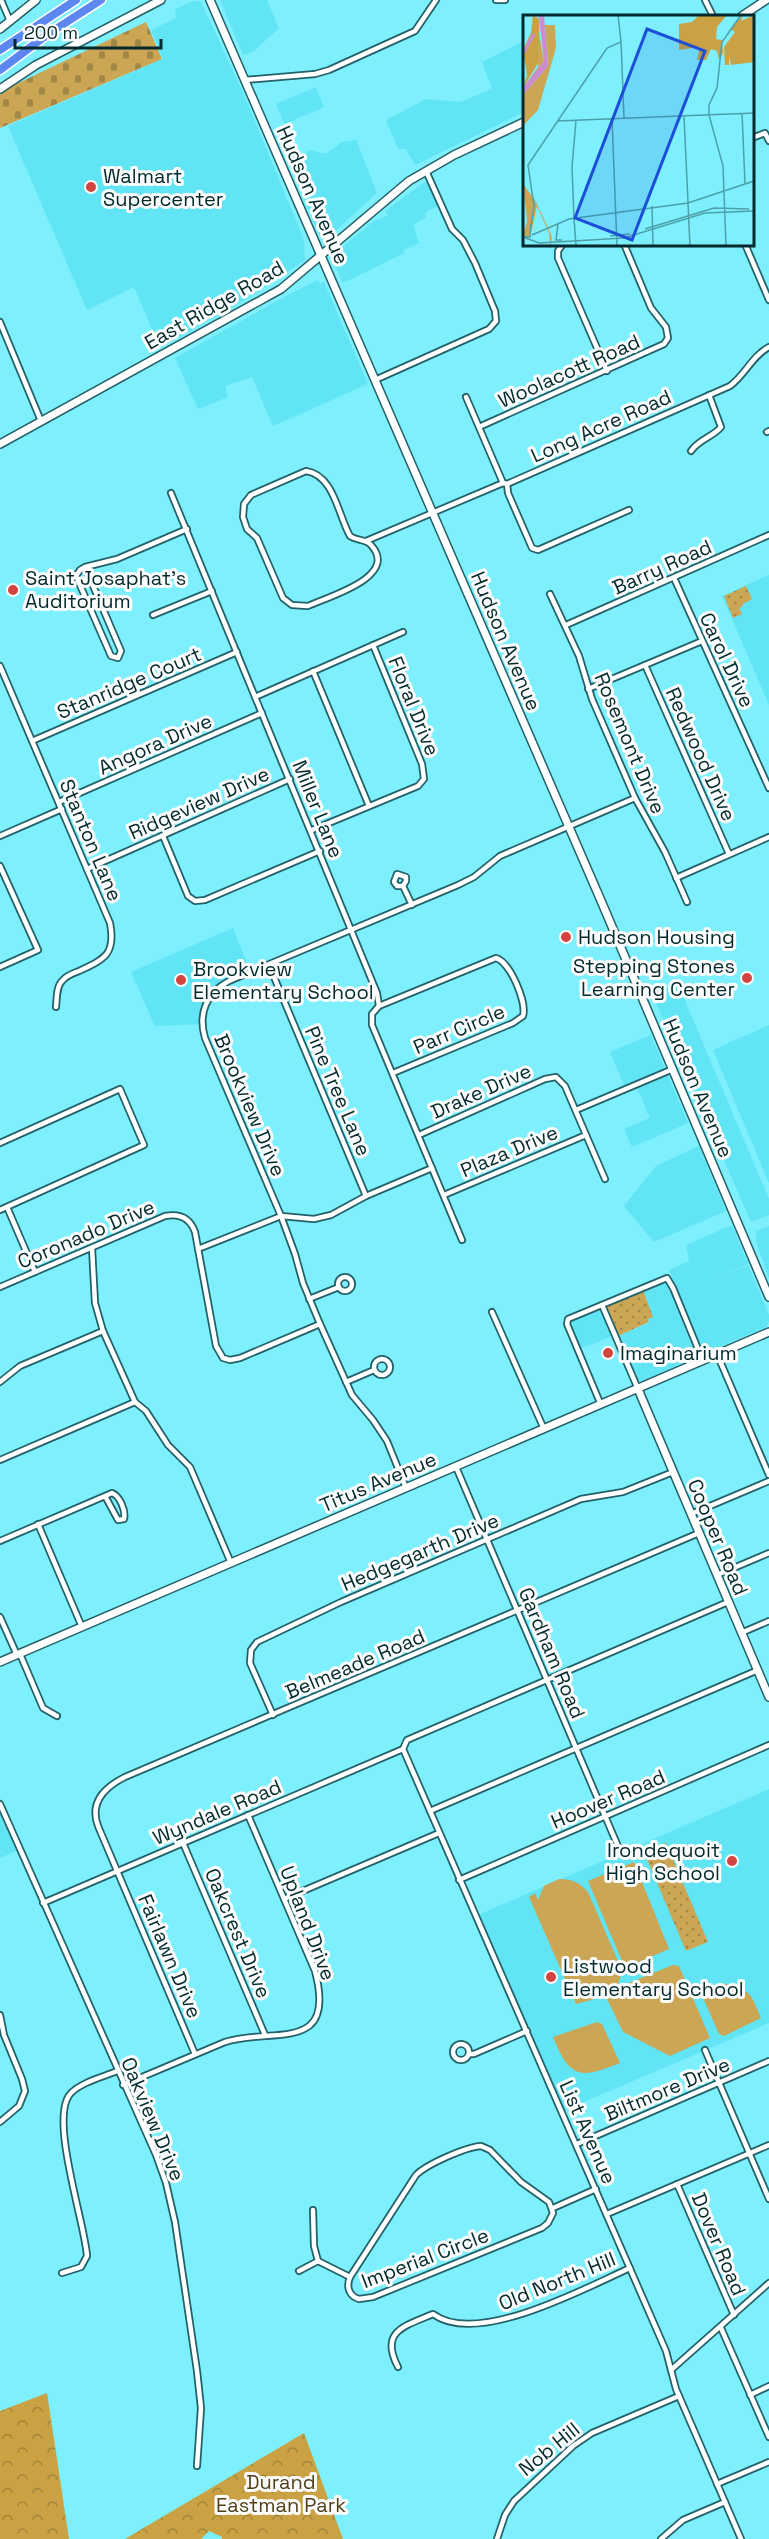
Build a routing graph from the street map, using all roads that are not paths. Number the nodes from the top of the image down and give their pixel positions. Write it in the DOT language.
graph roads {
  1 [pos="1,0"];
  2 [pos="36,0"];
  3 [pos="76,0"];
  4 [pos="101,0"];
  5 [pos="161,0"];
  6 [pos="210,0"];
  7 [pos="436,0"];
  8 [pos="496,0"];
  9 [pos="505,0"];
  10 [pos="705,0"];
  11 [pos="766,0"];
  12 [pos="712,15"];
  13 [pos="744,15"];
  14 [pos="10,21"];
  15 [pos="0,29"];
  16 [pos="0,50"];
  17 [pos="0,70"];
  18 [pos="244,80"];
  19 [pos="0,89"];
  20 [pos="523,124"];
  21 [pos="754,138"];
  22 [pos="769,141"];
  23 [pos="426,171"];
  24 [pos="561,246"];
  25 [pos="625,246"];
  26 [pos="746,246"];
  27 [pos="321,255"];
  28 [pos="769,300"];
  29 [pos="0,322"];
  30 [pos="769,348"];
  31 [pos="607,371"];
  32 [pos="375,380"];
  33 [pos="709,396"];
  34 [pos="466,397"];
  35 [pos="41,421"];
  36 [pos="479,427"];
  37 [pos="0,444"];
  38 [pos="691,451"];
  39 [pos="505,483"];
  40 [pos="171,493"];
  41 [pos="629,510"];
  42 [pos="433,512"];
  43 [pos="187,529"];
  44 [pos="769,535"];
  45 [pos="366,541"];
  46 [pos="85,567"];
  47 [pos="674,578"];
  48 [pos="212,591"];
  49 [pos="550,594"];
  50 [pos="153,615"];
  51 [pos="566,625"];
  52 [pos="404,632"];
  53 [pos="702,640"];
  54 [pos="373,645"];
  55 [pos="237,652"];
  56 [pos="645,665"];
  57 [pos="0,666"];
  58 [pos="313,672"];
  59 [pos="588,689"];
  60 [pos="255,697"];
  61 [pos="262,713"];
  62 [pos="32,741"];
  63 [pos="290,779"];
  64 [pos="769,788"];
  65 [pos="635,798"];
  66 [pos="59,802"];
  67 [pos="369,806"];
  68 [pos="62,808"];
  69 [pos="569,827"];
  70 [pos="312,830"];
  71 [pos="0,836"];
  72 [pos="163,836"];
  73 [pos="769,837"];
  74 [pos="320,850"];
  75 [pos="729,854"];
  76 [pos="0,866"];
  77 [pos="87,869"];
  78 [pos="676,878"];
  79 [pos="403,886"];
  80 [pos="687,902"];
  81 [pos="412,905"];
  82 [pos="352,930"];
  83 [pos="269,965"];
  84 [pos="0,967"];
  85 [pos="379,1006"];
  86 [pos="56,1007"];
  87 [pos="673,1069"];
  88 [pos="393,1073"];
  89 [pos="576,1110"];
  90 [pos="419,1135"];
  91 [pos="586,1135"];
  92 [pos="0,1143"];
  93 [pos="432,1168"];
  94 [pos="605,1179"];
  95 [pos="366,1196"];
  96 [pos="444,1196"];
  97 [pos="7,1207"];
  98 [pos="0,1210"];
  99 [pos="281,1216"];
  100 [pos="462,1240"];
  101 [pos="92,1248"];
  102 [pos="198,1249"];
  103 [pos="35,1272"];
  104 [pos="0,1287"];
  105 [pos="339,1287"];
  106 [pos="769,1297"];
  107 [pos="309,1299"];
  108 [pos="602,1305"];
  109 [pos="492,1312"];
  110 [pos="320,1324"];
  111 [pos="104,1331"];
  112 [pos="769,1332"];
  113 [pos="717,1354"];
  114 [pos="703,1361"];
  115 [pos="374,1370"];
  116 [pos="0,1382"];
  117 [pos="346,1382"];
  118 [pos="638,1389"];
  119 [pos="135,1402"];
  120 [pos="601,1404"];
  121 [pos="544,1429"];
  122 [pos="0,1460"];
  123 [pos="456,1467"];
  124 [pos="673,1472"];
  125 [pos="769,1476"];
  126 [pos="769,1481"];
  127 [pos="406,1488"];
  128 [pos="105,1496"];
  129 [pos="691,1514"];
  130 [pos="38,1524"];
  131 [pos="699,1533"];
  132 [pos="488,1539"];
  133 [pos="0,1541"];
  134 [pos="769,1553"];
  135 [pos="231,1563"];
  136 [pos="717,1575"];
  137 [pos="728,1602"];
  138 [pos="518,1610"];
  139 [pos="0,1617"];
  140 [pos="769,1621"];
  141 [pos="82,1627"];
  142 [pos="741,1633"];
  143 [pos="18,1655"];
  144 [pos="0,1662"];
  145 [pos="758,1670"];
  146 [pos="547,1679"];
  147 [pos="767,1686"];
  148 [pos="769,1697"];
  149 [pos="273,1715"];
  150 [pos="57,1716"];
  151 [pos="769,1745"];
  152 [pos="576,1747"];
  153 [pos="403,1749"];
  154 [pos="0,1804"];
  155 [pos="430,1811"];
  156 [pos="248,1815"];
  157 [pos="606,1816"];
  158 [pos="439,1833"];
  159 [pos="183,1843"];
  160 [pos="620,1851"];
  161 [pos="118,1871"];
  162 [pos="459,1880"];
  163 [pos="284,1899"];
  164 [pos="43,1903"];
  165 [pos="0,2015"];
  166 [pos="527,2031"];
  167 [pos="265,2035"];
  168 [pos="705,2050"];
  169 [pos="195,2054"];
  170 [pos="469,2054"];
  171 [pos="769,2061"];
  172 [pos="117,2071"];
  173 [pos="719,2083"];
  174 [pos="123,2085"];
  175 [pos="0,2122"];
  176 [pos="577,2144"];
  177 [pos="769,2145"];
  178 [pos="749,2153"];
  179 [pos="677,2184"];
  180 [pos="596,2189"];
  181 [pos="769,2199"];
  182 [pos="553,2208"];
  183 [pos="313,2210"];
  184 [pos="607,2214"];
  185 [pos="318,2261"];
  186 [pos="630,2268"];
  187 [pos="299,2271"];
  188 [pos="62,2273"];
  189 [pos="350,2277"];
  190 [pos="769,2283"];
  191 [pos="734,2315"];
  192 [pos="721,2328"];
  193 [pos="398,2367"];
  194 [pos="671,2370"];
  195 [pos="769,2386"];
  196 [pos="750,2395"];
  197 [pos="679,2396"];
  198 [pos="769,2437"];
  199 [pos="769,2462"];
  200 [pos="197,2466"];
  201 [pos="717,2484"];
  202 [pos="725,2502"];
  203 [pos="497,2539"];
  204 [pos="661,2539"];
  205 [pos="741,2539"];
  1 -- 14 [label="street"];
  2 -- 14 [label="main road"];
  3 -- 16 [label="highway"];
  4 -- 17 [label="highway"];
  5 -- 19 [label="main road"];
  6 -- 18 [label="main road, Hudson Avenue"];
  7 -- 18 [label="street"];
  8 -- 9 [label="street"];
  10 -- 12 [label="street"];
  11 -- 13 [label="main road"];
  14 -- 15 [label="main road"];
  18 -- 27 [label="main road, Hudson Avenue"];
  20 -- 23 [label="main road, East Ridge Road"];
  21 -- 22 [label="street"];
  23 -- 27 [label="main road, East Ridge Road"];
  23 -- 32 [label="street"];
  24 -- 31 [label="street"];
  25 -- 31 [label="street, Woolacott Road"];
  26 -- 28 [label="street"];
  27 -- 32 [label="main road, Hudson Avenue"];
  27 -- 35 [label="main road, East Ridge Road"];
  29 -- 35 [label="street"];
  30 -- 33 [label="street, Long Acre Road"];
  31 -- 36 [label="street, Woolacott Road"];
  32 -- 42 [label="main road, Hudson Avenue"];
  33 -- 38 [label="street"];
  33 -- 39 [label="street, Long Acre Road"];
  34 -- 36 [label="street"];
  35 -- 37 [label="main road, East Ridge Road"];
  36 -- 39 [label="street"];
  39 -- 41 [label="street"];
  39 -- 42 [label="street, Long Acre Road"];
  40 -- 43 [label="street, Miller Lane"];
  42 -- 45 [label="street, Long Acre Road"];
  42 -- 69 [label="main road, Hudson Avenue"];
  43 -- 46 [label="street"];
  43 -- 48 [label="street, Miller Lane"];
  44 -- 47 [label="street, Barry Road"];
  45 -- 45 [label="street"];
  46 -- 46 [label="street"];
  47 -- 51 [label="street, Barry Road"];
  47 -- 53 [label="street, Carol Drive"];
  48 -- 50 [label="street"];
  48 -- 55 [label="street, Miller Lane"];
  49 -- 51 [label="street, Rosemont Drive"];
  51 -- 59 [label="street, Rosemont Drive"];
  52 -- 54 [label="street"];
  53 -- 56 [label="street"];
  53 -- 64 [label="street, Carol Drive"];
  54 -- 58 [label="street"];
  54 -- 67 [label="street, Floral Drive"];
  55 -- 60 [label="street, Miller Lane"];
  55 -- 62 [label="street, Stanridge Court"];
  56 -- 59 [label="street"];
  56 -- 75 [label="street, Redwood Drive"];
  57 -- 62 [label="street, Stanton Lane"];
  58 -- 60 [label="street"];
  58 -- 67 [label="street"];
  59 -- 65 [label="street, Rosemont Drive"];
  60 -- 61 [label="street, Miller Lane"];
  61 -- 63 [label="street, Miller Lane"];
  61 -- 66 [label="street, Angora Drive"];
  62 -- 66 [label="street, Stanton Lane"];
  63 -- 70 [label="street, Miller Lane"];
  63 -- 72 [label="street, Ridgeview Drive"];
  65 -- 69 [label="street, Brookview Drive"];
  65 -- 78 [label="street, Rosemont Drive"];
  66 -- 68 [label="street, Stanton Lane"];
  67 -- 70 [label="street"];
  68 -- 71 [label="street"];
  68 -- 77 [label="street, Stanton Lane"];
  69 -- 81 [label="street, Brookview Drive"];
  69 -- 87 [label="main road, Hudson Avenue"];
  70 -- 74 [label="street, Miller Lane"];
  72 -- 74 [label="street"];
  72 -- 77 [label="street, Ridgeview Drive"];
  73 -- 75 [label="street"];
  74 -- 82 [label="street, Miller Lane"];
  75 -- 78 [label="street"];
  76 -- 84 [label="street"];
  77 -- 86 [label="street, Stanton Lane"];
  78 -- 80 [label="street, Rosemont Drive"];
  79 -- 81 [label="street"];
  81 -- 82 [label="street, Brookview Drive"];
  82 -- 83 [label="street, Brookview Drive"];
  82 -- 85 [label="street, Miller Lane"];
  83 -- 95 [label="street, Pine Tree Lane"];
  83 -- 99 [label="street, Brookview Drive"];
  85 -- 88 [label="street, Miller Lane"];
  85 -- 88 [label="street, Parr Circle"];
  87 -- 89 [label="street"];
  87 -- 106 [label="main road, Hudson Avenue"];
  88 -- 90 [label="street, Miller Lane"];
  89 -- 90 [label="street, Drake Drive"];
  89 -- 91 [label="street"];
  90 -- 93 [label="street, Miller Lane"];
  91 -- 94 [label="street"];
  91 -- 96 [label="street, Plaza Drive"];
  92 -- 97 [label="street"];
  93 -- 95 [label="street"];
  93 -- 96 [label="street, Miller Lane"];
  95 -- 99 [label="street"];
  96 -- 100 [label="street, Miller Lane"];
  97 -- 98 [label="street"];
  97 -- 103 [label="street"];
  99 -- 102 [label="street"];
  99 -- 107 [label="street, Brookview Drive"];
  101 -- 102 [label="street, Coronado Drive"];
  101 -- 103 [label="street, Coronado Drive"];
  101 -- 111 [label="street"];
  102 -- 110 [label="street, Coronado Drive"];
  103 -- 104 [label="street, Coronado Drive"];
  105 -- 107 [label="street"];
  107 -- 110 [label="street, Brookview Drive"];
  108 -- 114 [label="street"];
  108 -- 118 [label="street"];
  108 -- 120 [label="street"];
  109 -- 121 [label="street"];
  110 -- 117 [label="street, Brookview Drive"];
  111 -- 116 [label="street"];
  111 -- 119 [label="street"];
  112 -- 113 [label="main road, Titus Avenue"];
  113 -- 114 [label="main road, Titus Avenue"];
  113 -- 125 [label="street"];
  114 -- 118 [label="main road, Titus Avenue"];
  115 -- 117 [label="street"];
  117 -- 127 [label="street, Brookview Drive"];
  118 -- 120 [label="main road, Titus Avenue"];
  118 -- 124 [label="main road, Cooper Road"];
  119 -- 122 [label="street"];
  119 -- 135 [label="street"];
  120 -- 121 [label="main road, Titus Avenue"];
  121 -- 123 [label="main road, Titus Avenue"];
  123 -- 127 [label="main road, Titus Avenue"];
  123 -- 132 [label="street, Gardham Road"];
  124 -- 129 [label="main road, Cooper Road"];
  124 -- 132 [label="street, Hedgegarth Drive"];
  126 -- 129 [label="street"];
  127 -- 135 [label="main road, Titus Avenue"];
  128 -- 128 [label="street"];
  128 -- 130 [label="street"];
  129 -- 131 [label="main road, Cooper Road"];
  130 -- 133 [label="street"];
  130 -- 141 [label="street"];
  131 -- 136 [label="main road, Cooper Road"];
  131 -- 138 [label="street, Belmeade Road"];
  132 -- 138 [label="street, Gardham Road"];
  132 -- 149 [label="street, Hedgegarth Drive"];
  134 -- 136 [label="street"];
  135 -- 141 [label="main road, Titus Avenue"];
  136 -- 137 [label="main road, Cooper Road"];
  137 -- 142 [label="main road, Cooper Road"];
  137 -- 146 [label="street"];
  138 -- 146 [label="street, Gardham Road"];
  138 -- 149 [label="street, Belmeade Road"];
  139 -- 143 [label="street"];
  140 -- 142 [label="street"];
  141 -- 143 [label="main road, Titus Avenue"];
  142 -- 145 [label="main road, Cooper Road"];
  143 -- 144 [label="main road, Titus Avenue"];
  143 -- 150 [label="street"];
  145 -- 147 [label="main road, Cooper Road"];
  145 -- 152 [label="street"];
  146 -- 152 [label="street, Gardham Road"];
  146 -- 153 [label="street"];
  147 -- 148 [label="main road, Cooper Road"];
  149 -- 161 [label="street, Belmeade Road"];
  151 -- 157 [label="street, Hoover Road"];
  152 -- 155 [label="street"];
  152 -- 157 [label="street, Gardham Road"];
  153 -- 155 [label="street, List Avenue"];
  153 -- 156 [label="street, Wyndale Road"];
  154 -- 164 [label="street, Oakview Drive"];
  155 -- 158 [label="street, List Avenue"];
  156 -- 159 [label="street, Wyndale Road"];
  156 -- 163 [label="street, Upland Drive"];
  157 -- 160 [label="street, Gardham Road"];
  157 -- 162 [label="street, Hoover Road"];
  158 -- 162 [label="street, List Avenue"];
  158 -- 163 [label="street"];
  159 -- 161 [label="street, Wyndale Road"];
  159 -- 167 [label="street, Oakcrest Drive"];
  161 -- 164 [label="street, Wyndale Road"];
  161 -- 169 [label="street, Fairlawn Drive"];
  162 -- 166 [label="street, List Avenue"];
  163 -- 167 [label="street, Upland Drive"];
  164 -- 172 [label="street, Oakview Drive"];
  165 -- 175 [label="street"];
  166 -- 170 [label="street"];
  166 -- 176 [label="street, List Avenue"];
  167 -- 169 [label="street, Upland Drive"];
  168 -- 173 [label="street"];
  169 -- 174 [label="street, Upland Drive"];
  171 -- 173 [label="street, Biltmore Drive"];
  172 -- 174 [label="street, Oakview Drive"];
  172 -- 188 [label="street"];
  173 -- 176 [label="street, Biltmore Drive"];
  173 -- 178 [label="street"];
  174 -- 200 [label="street, Oakview Drive"];
  176 -- 180 [label="street, List Avenue"];
  177 -- 178 [label="street"];
  178 -- 179 [label="street"];
  178 -- 181 [label="street"];
  179 -- 184 [label="street"];
  179 -- 191 [label="street, Dover Road"];
  180 -- 182 [label="street, Imperial Circle"];
  180 -- 184 [label="street, List Avenue"];
  182 -- 189 [label="street, Imperial Circle"];
  182 -- 189 [label="street, Imperial Circle"];
  183 -- 185 [label="street"];
  184 -- 186 [label="street, List Avenue"];
  185 -- 187 [label="street"];
  185 -- 189 [label="street"];
  186 -- 193 [label="street, Old North Hill"];
  186 -- 194 [label="street, List Avenue"];
  190 -- 191 [label="street"];
  191 -- 192 [label="street"];
  192 -- 194 [label="street"];
  192 -- 196 [label="street"];
  194 -- 197 [label="street, List Avenue"];
  195 -- 196 [label="street"];
  196 -- 198 [label="street"];
  197 -- 201 [label="street, List Avenue"];
  197 -- 203 [label="street, Nob Hill"];
  199 -- 201 [label="street"];
  201 -- 202 [label="street, List Avenue"];
  202 -- 204 [label="street"];
  202 -- 205 [label="street, List Avenue"];
}
